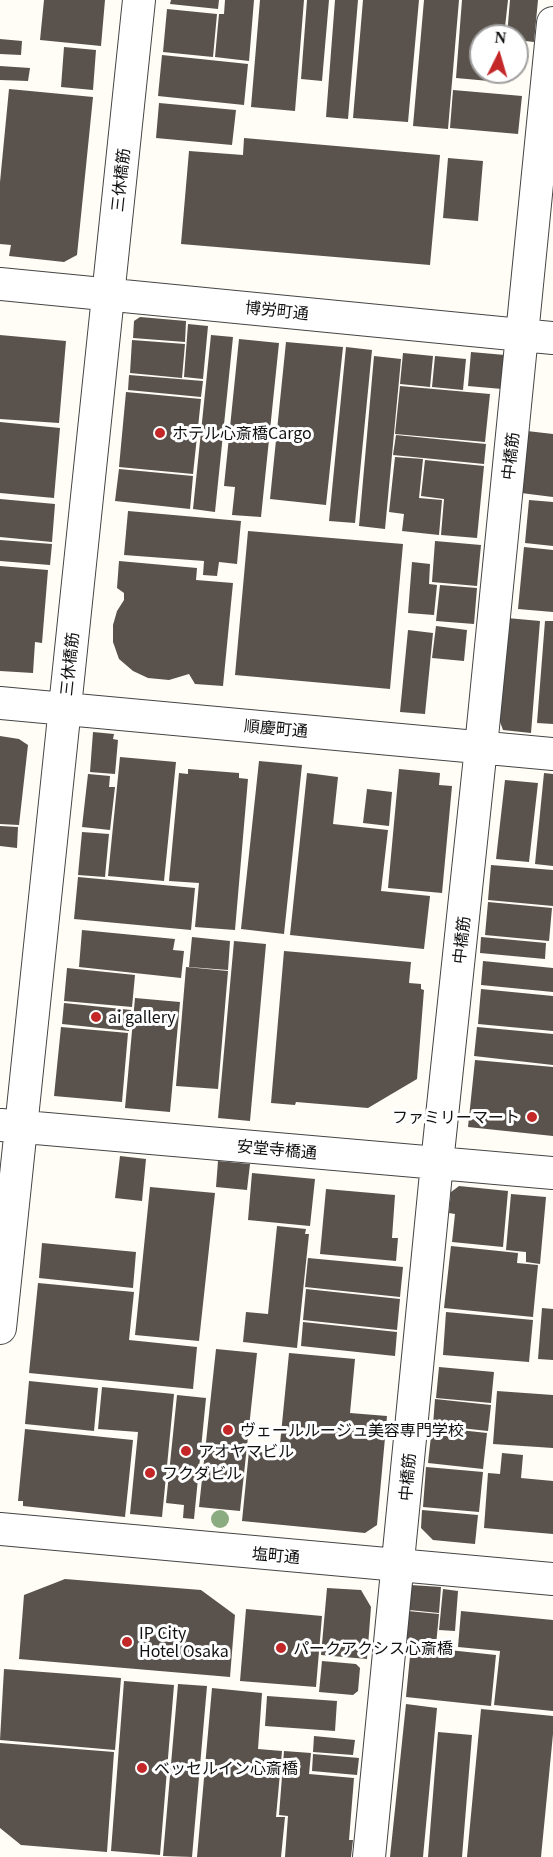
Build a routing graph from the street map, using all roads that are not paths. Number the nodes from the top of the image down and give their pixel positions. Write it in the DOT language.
graph roads {
  1 [pos="139,0"];
  2 [pos="553,22"];
  3 [pos="0,284"];
  4 [pos="108,293"];
  5 [pos="522,335"];
  6 [pos="553,338"];
  7 [pos="0,702"];
  8 [pos="64,709"];
  9 [pos="481,747"];
  10 [pos="553,754"];
  11 [pos="10,1125"];
  12 [pos="437,1163"];
  13 [pos="553,1173"];
  14 [pos="0,1328"];
  15 [pos="0,1529"];
  16 [pos="398,1566"];
  17 [pos="553,1579"];
  18 [pos="369,1857"];
  1 -- 4 [label="street, 三休橋筋"];
  2 -- 5 [label="street, 中橋筋"];
  3 -- 4 [label="street, 博労町通"];
  4 -- 5 [label="street, 博労町通"];
  4 -- 8 [label="street, 三休橋筋"];
  5 -- 6 [label="street, 博労町通"];
  5 -- 9 [label="street, 中橋筋"];
  7 -- 8 [label="street, 順慶町通"];
  8 -- 9 [label="street, 順慶町通"];
  8 -- 11 [label="street, 三休橋筋"];
  9 -- 10 [label="street, 順慶町通"];
  9 -- 12 [label="street, 中橋筋"];
  11 -- 12 [label="street, 安堂寺橋通"];
  11 -- 14 [label="street, 三休橋筋"];
  12 -- 13 [label="street, 安堂寺橋通"];
  12 -- 16 [label="street, 中橋筋"];
  15 -- 16 [label="street, 塩町通"];
  16 -- 17 [label="street, 塩町通"];
  16 -- 18 [label="street, 中橋筋"];
}
